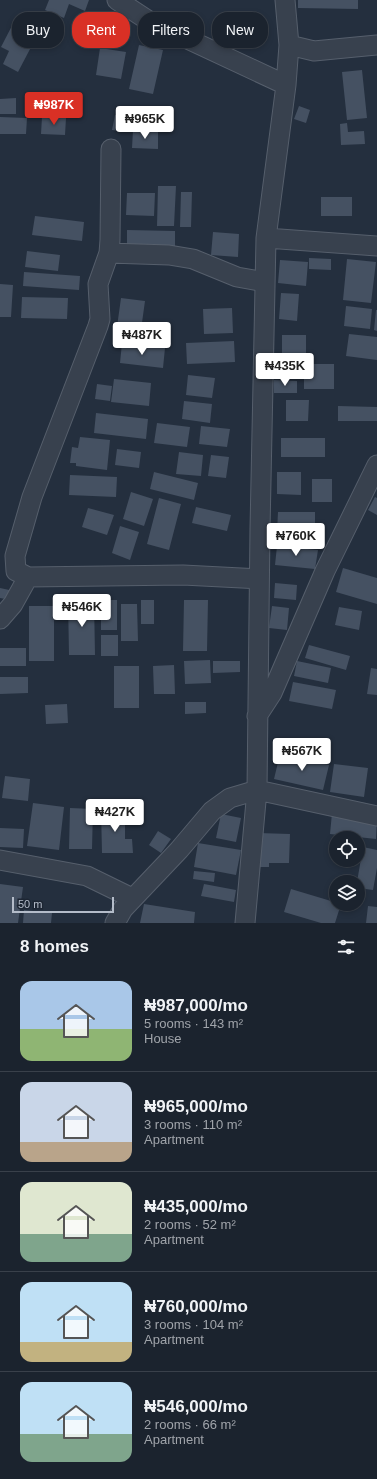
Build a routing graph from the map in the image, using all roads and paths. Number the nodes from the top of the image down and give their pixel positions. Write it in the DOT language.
graph roads {
  1 [pos="117,0"];
  2 [pos="285,0"];
  3 [pos="289,45"];
  4 [pos="377,45"];
  5 [pos="314,51"];
  6 [pos="286,78"];
  7 [pos="111,149"];
  8 [pos="266,238"];
  9 [pos="377,246"];
  10 [pos="109,253"];
  11 [pos="265,282"];
  12 [pos="377,465"];
  13 [pos="28,577"];
  14 [pos="259,579"];
  15 [pos="0,619"];
  16 [pos="257,716"];
  17 [pos="257,790"];
  18 [pos="377,816"];
  19 [pos="0,860"];
  20 [pos="132,898"];
  21 [pos="115,923"];
  22 [pos="245,923"];
  1 -- 6 [label="street"];
  2 -- 3 [label="street"];
  3 -- 5 [label="street"];
  3 -- 6 [label="street"];
  4 -- 5 [label="street"];
  5 -- 6 [label="street"];
  6 -- 8 [label="street"];
  7 -- 10 [label="street"];
  8 -- 9 [label="street"];
  8 -- 11 [label="street"];
  10 -- 11 [label="street"];
  10 -- 13 [label="street"];
  11 -- 14 [label="street"];
  12 -- 16 [label="street"];
  13 -- 14 [label="street"];
  13 -- 15 [label="street"];
  14 -- 16 [label="street"];
  16 -- 17 [label="street"];
  17 -- 18 [label="street"];
  17 -- 20 [label="street"];
  17 -- 22 [label="street"];
  19 -- 20 [label="street"];
  20 -- 21 [label="street"];
}
